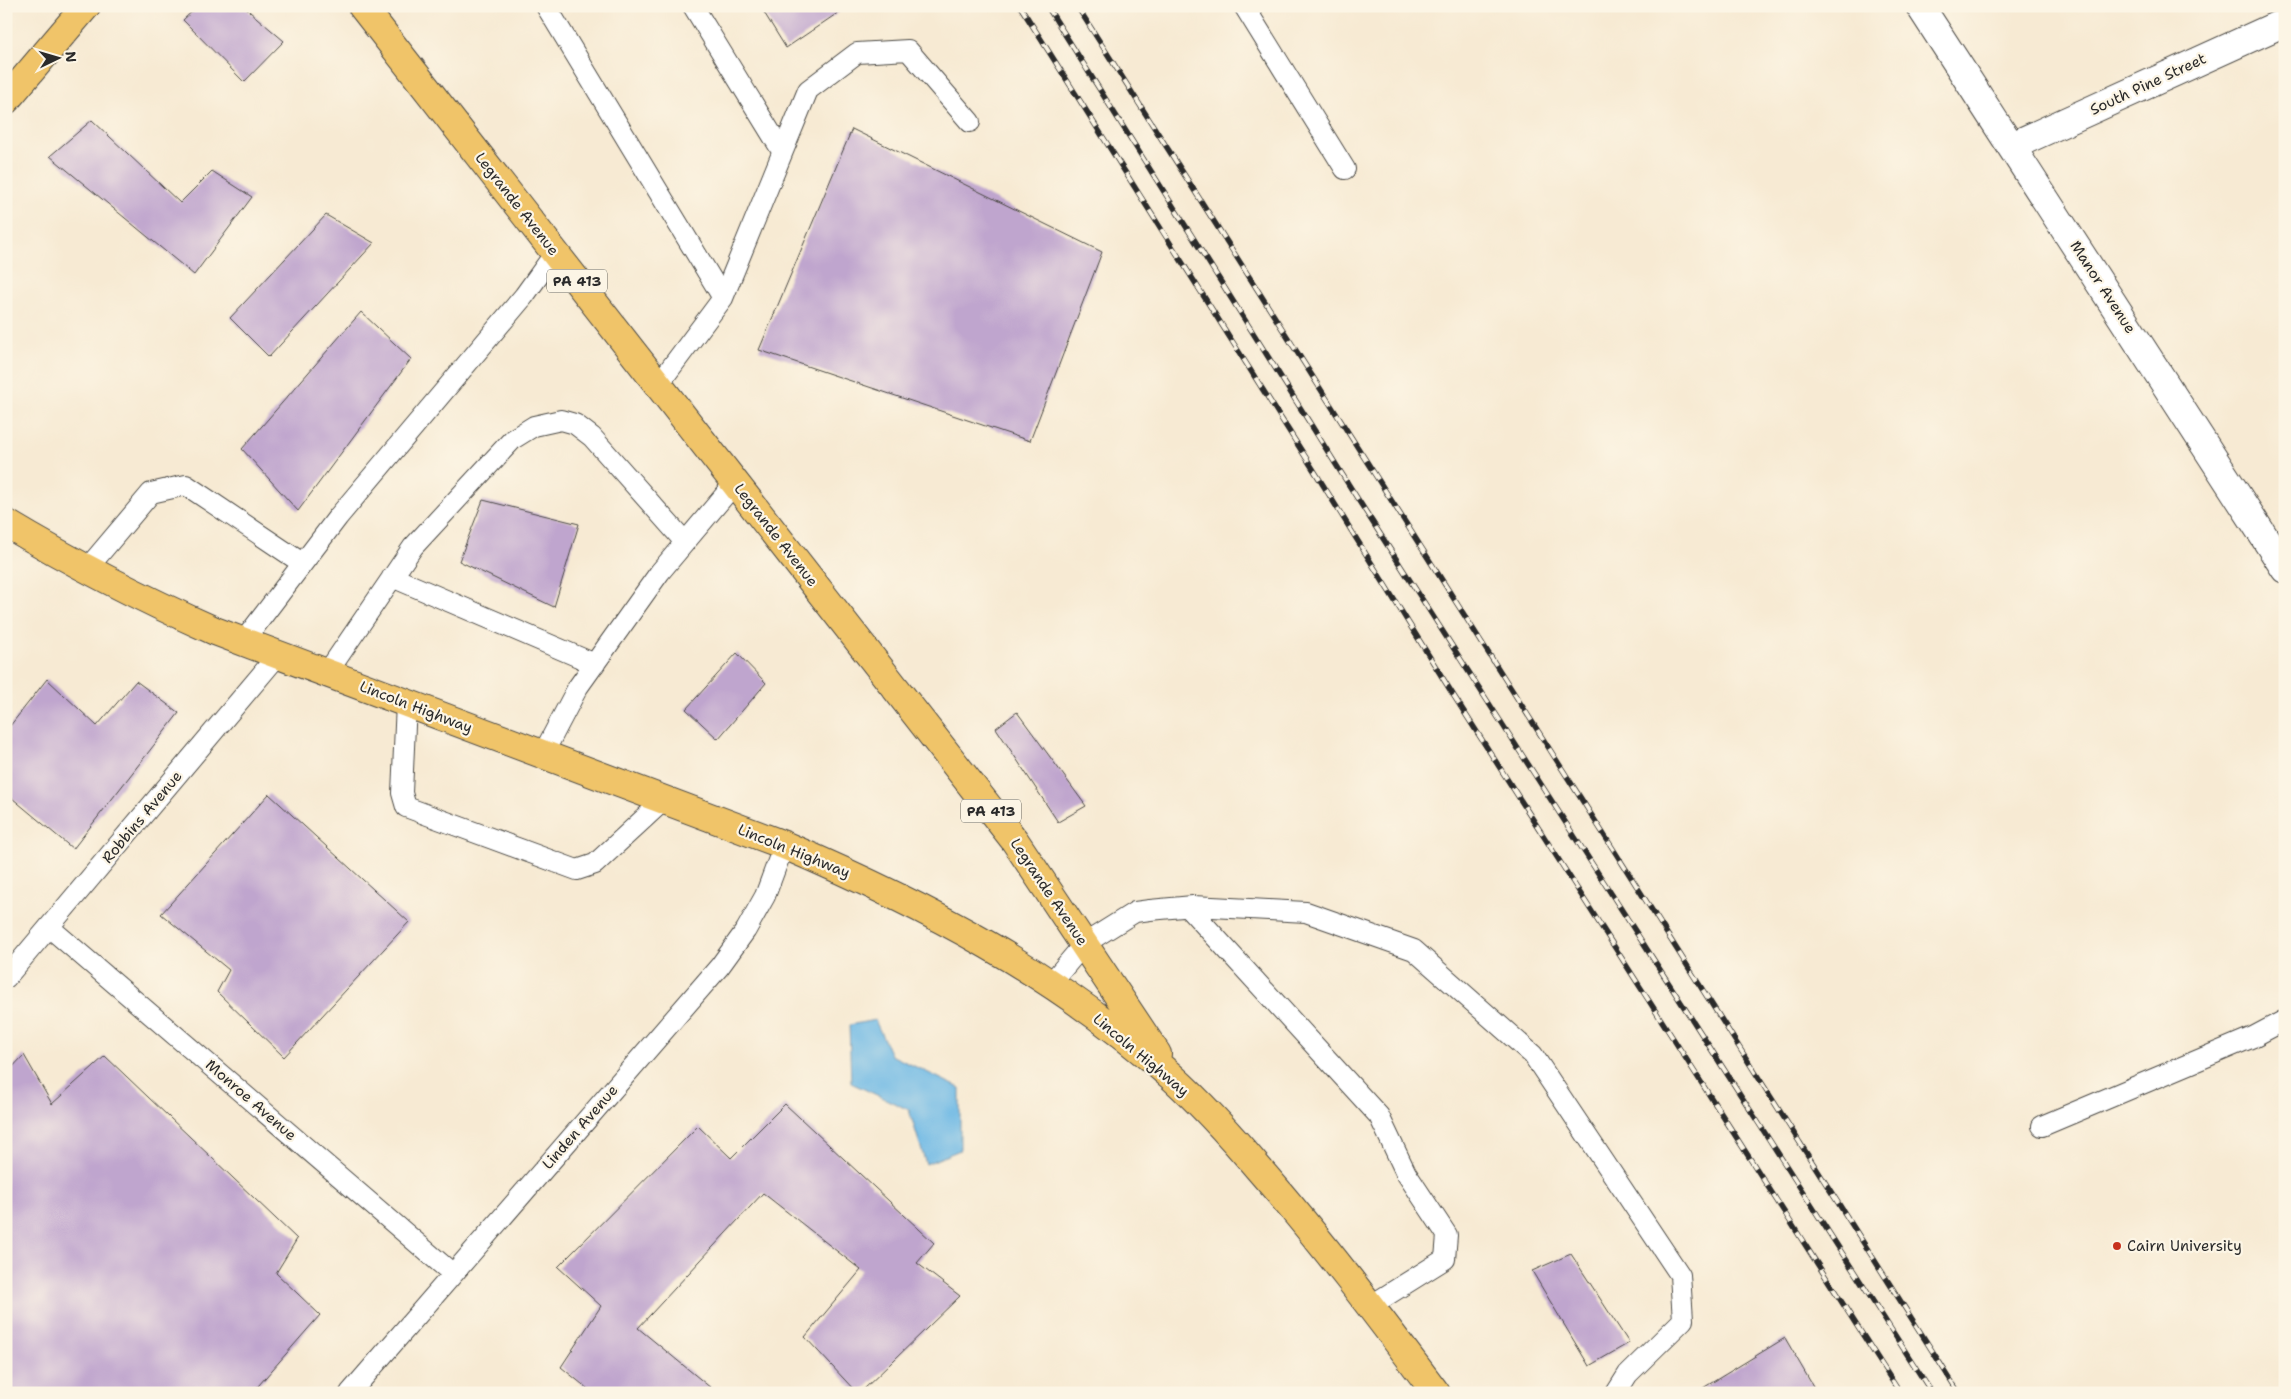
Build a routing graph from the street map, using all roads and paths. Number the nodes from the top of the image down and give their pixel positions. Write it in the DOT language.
graph roads {
  1 [pos="86,6"];
  2 [pos="362,6"];
  3 [pos="546,6"];
  4 [pos="693,6"];
  5 [pos="1244,6"];
  6 [pos="1920,6"];
  7 [pos="2285,22"];
  8 [pos="6,100"];
  9 [pos="970,122"];
  10 [pos="2012,146"];
  11 [pos="782,151"];
  12 [pos="1345,169"];
  13 [pos="555,254"];
  14 [pos="723,298"];
  15 [pos="658,385"];
  16 [pos="735,483"];
  17 [pos="6,524"];
  18 [pos="685,542"];
  19 [pos="302,563"];
  20 [pos="2285,569"];
  21 [pos="86,570"];
  22 [pos="392,577"];
  23 [pos="243,642"];
  24 [pos="278,655"];
  25 [pos="595,664"];
  26 [pos="327,673"];
  27 [pos="406,703"];
  28 [pos="543,754"];
  29 [pos="664,800"];
  30 [pos="784,845"];
  31 [pos="1188,907"];
  32 [pos="49,927"];
  33 [pos="1084,944"];
  34 [pos="6,978"];
  35 [pos="1050,984"];
  36 [pos="2285,1020"];
  37 [pos="1172,1077"];
  38 [pos="2042,1126"];
  39 [pos="454,1274"];
  40 [pos="1370,1306"];
  41 [pos="350,1393"];
  42 [pos="1436,1393"];
  43 [pos="1616,1393"];
  1 -- 8 [label="main road"];
  2 -- 13 [label="main road, Legrande Avenue / PA 413"];
  3 -- 14 [label="lane"];
  4 -- 11 [label="lane"];
  5 -- 12 [label="lane"];
  6 -- 10 [label="street, Manor Avenue"];
  7 -- 10 [label="street, South Pine Street"];
  9 -- 11 [label="lane"];
  10 -- 20 [label="street, Manor Avenue"];
  11 -- 14 [label="lane"];
  13 -- 15 [label="main road, Legrande Avenue / PA 413"];
  13 -- 19 [label="lane"];
  14 -- 15 [label="lane"];
  15 -- 16 [label="main road, Legrande Avenue / PA 413"];
  16 -- 18 [label="lane"];
  16 -- 33 [label="main road, Legrande Avenue / PA 413"];
  17 -- 21 [label="main road, Lincoln Highway"];
  18 -- 22 [label="lane"];
  18 -- 25 [label="lane"];
  19 -- 21 [label="lane"];
  19 -- 23 [label="lane"];
  21 -- 23 [label="main road, Lincoln Highway"];
  22 -- 25 [label="lane"];
  22 -- 26 [label="lane"];
  23 -- 24 [label="main road, Lincoln Highway"];
  24 -- 26 [label="main road, Lincoln Highway"];
  24 -- 32 [label="lane, Robbins Avenue"];
  25 -- 28 [label="lane"];
  26 -- 27 [label="main road, Lincoln Highway"];
  27 -- 28 [label="main road, Lincoln Highway"];
  27 -- 29 [label="lane"];
  28 -- 29 [label="main road, Lincoln Highway"];
  29 -- 30 [label="main road, Lincoln Highway"];
  30 -- 35 [label="main road, Lincoln Highway"];
  30 -- 39 [label="lane, Linden Avenue"];
  31 -- 33 [label="lane"];
  31 -- 40 [label="lane"];
  31 -- 43 [label="lane"];
  32 -- 34 [label="lane, Robbins Avenue"];
  32 -- 39 [label="lane, Monroe Avenue"];
  33 -- 35 [label="lane"];
  33 -- 37 [label="main road, Legrande Avenue / PA 413"];
  35 -- 37 [label="main road, Lincoln Highway"];
  36 -- 38 [label="lane"];
  37 -- 40 [label="main road, Lincoln Highway"];
  39 -- 41 [label="lane, Linden Avenue"];
  40 -- 42 [label="main road, Lincoln Highway"];
}
